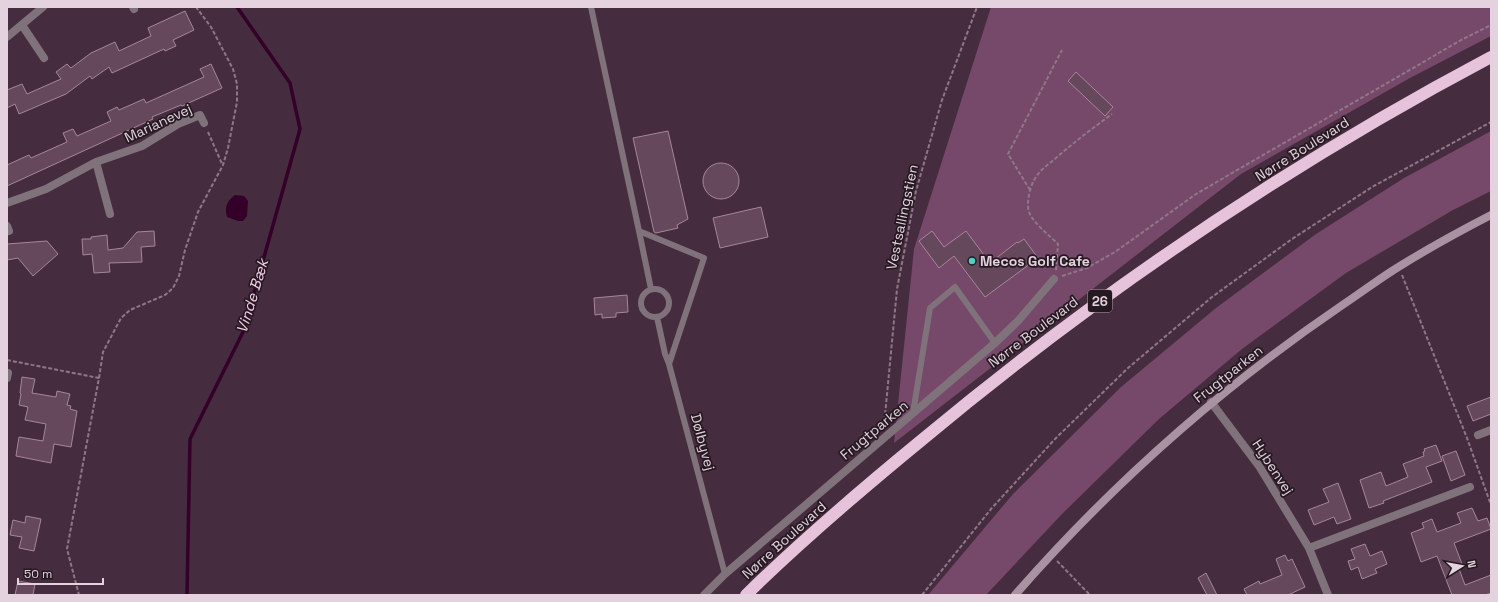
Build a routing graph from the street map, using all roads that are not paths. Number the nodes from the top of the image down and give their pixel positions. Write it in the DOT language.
graph roads {
  1 [pos="43,7"];
  2 [pos="591,7"];
  3 [pos="22,25"];
  4 [pos="7,37"];
  5 [pos="44,58"];
  6 [pos="1491,58"];
  7 [pos="204,123"];
  8 [pos="96,162"];
  9 [pos="7,203"];
  10 [pos="110,214"];
  11 [pos="1491,215"];
  12 [pos="639,232"];
  13 [pos="1054,279"];
  14 [pos="651,289"];
  15 [pos="657,317"];
  16 [pos="995,344"];
  17 [pos="670,364"];
  18 [pos="1211,402"];
  19 [pos="914,413"];
  20 [pos="1491,430"];
  21 [pos="1478,435"];
  22 [pos="1470,487"];
  23 [pos="1309,548"];
  24 [pos="725,574"];
  25 [pos="704,595"];
  26 [pos="746,595"];
  27 [pos="1015,595"];
  28 [pos="1327,595"];
  1 -- 3 [label="street"];
  2 -- 12 [label="lane"];
  3 -- 4 [label="street"];
  3 -- 5 [label="street"];
  6 -- 26 [label="highway, Nørre Boulevard / 26"];
  7 -- 8 [label="street, Marianevej"];
  8 -- 9 [label="street, Marianevej"];
  8 -- 10 [label="street"];
  11 -- 18 [label="street, Frugtparken"];
  12 -- 14 [label="lane"];
  12 -- 17 [label="lane"];
  13 -- 16 [label="street, Frugtparken"];
  14 -- 15 [label="lane"];
  14 -- 15 [label="lane"];
  15 -- 17 [label="lane, Dølbyvej"];
  16 -- 19 [label="street, Frugtparken"];
  16 -- 19 [label="lane"];
  17 -- 24 [label="lane, Dølbyvej"];
  18 -- 23 [label="street, Hybenvej"];
  18 -- 27 [label="street, Frugtparken"];
  19 -- 24 [label="street, Frugtparken"];
  20 -- 21 [label="street"];
  22 -- 23 [label="street"];
  23 -- 28 [label="street, Hybenvej"];
  24 -- 25 [label="street, Frugtparken"];
}
